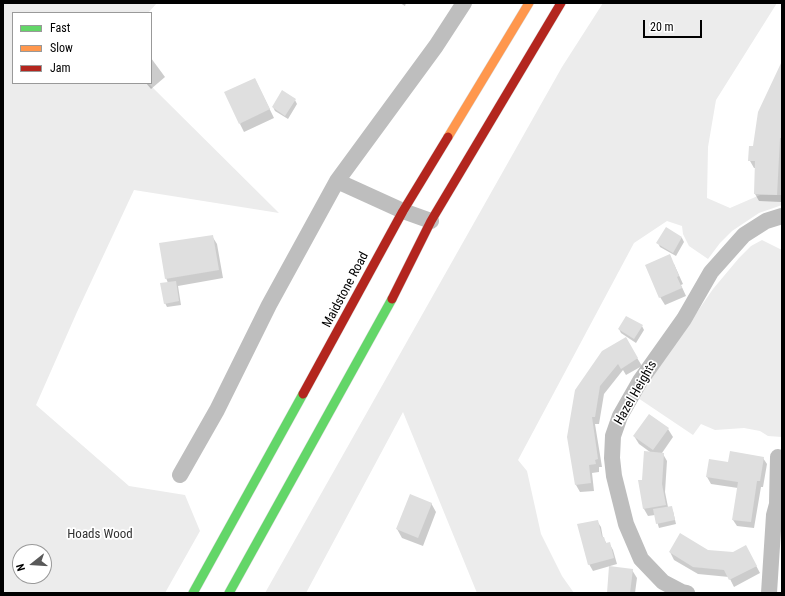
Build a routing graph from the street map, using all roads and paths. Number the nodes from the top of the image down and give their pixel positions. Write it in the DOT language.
graph roads {
  1 [pos="464,3"];
  2 [pos="529,3"];
  3 [pos="561,3"];
  4 [pos="337,181"];
  5 [pos="403,211"];
  6 [pos="782,216"];
  7 [pos="431,221"];
  8 [pos="778,457"];
  9 [pos="180,475"];
  10 [pos="193,593"];
  11 [pos="229,593"];
  12 [pos="687,593"];
  13 [pos="770,593"];
  1 -- 4 [label="street"];
  2 -- 5 [label="main road, Maidstone Road"];
  3 -- 7 [label="main road"];
  4 -- 5 [label="street"];
  4 -- 9 [label="street"];
  5 -- 7 [label="street"];
  5 -- 10 [label="main road, Maidstone Road"];
  6 -- 12 [label="street, Hazel Heights"];
  7 -- 11 [label="main road"];
  8 -- 13 [label="street"];
}
